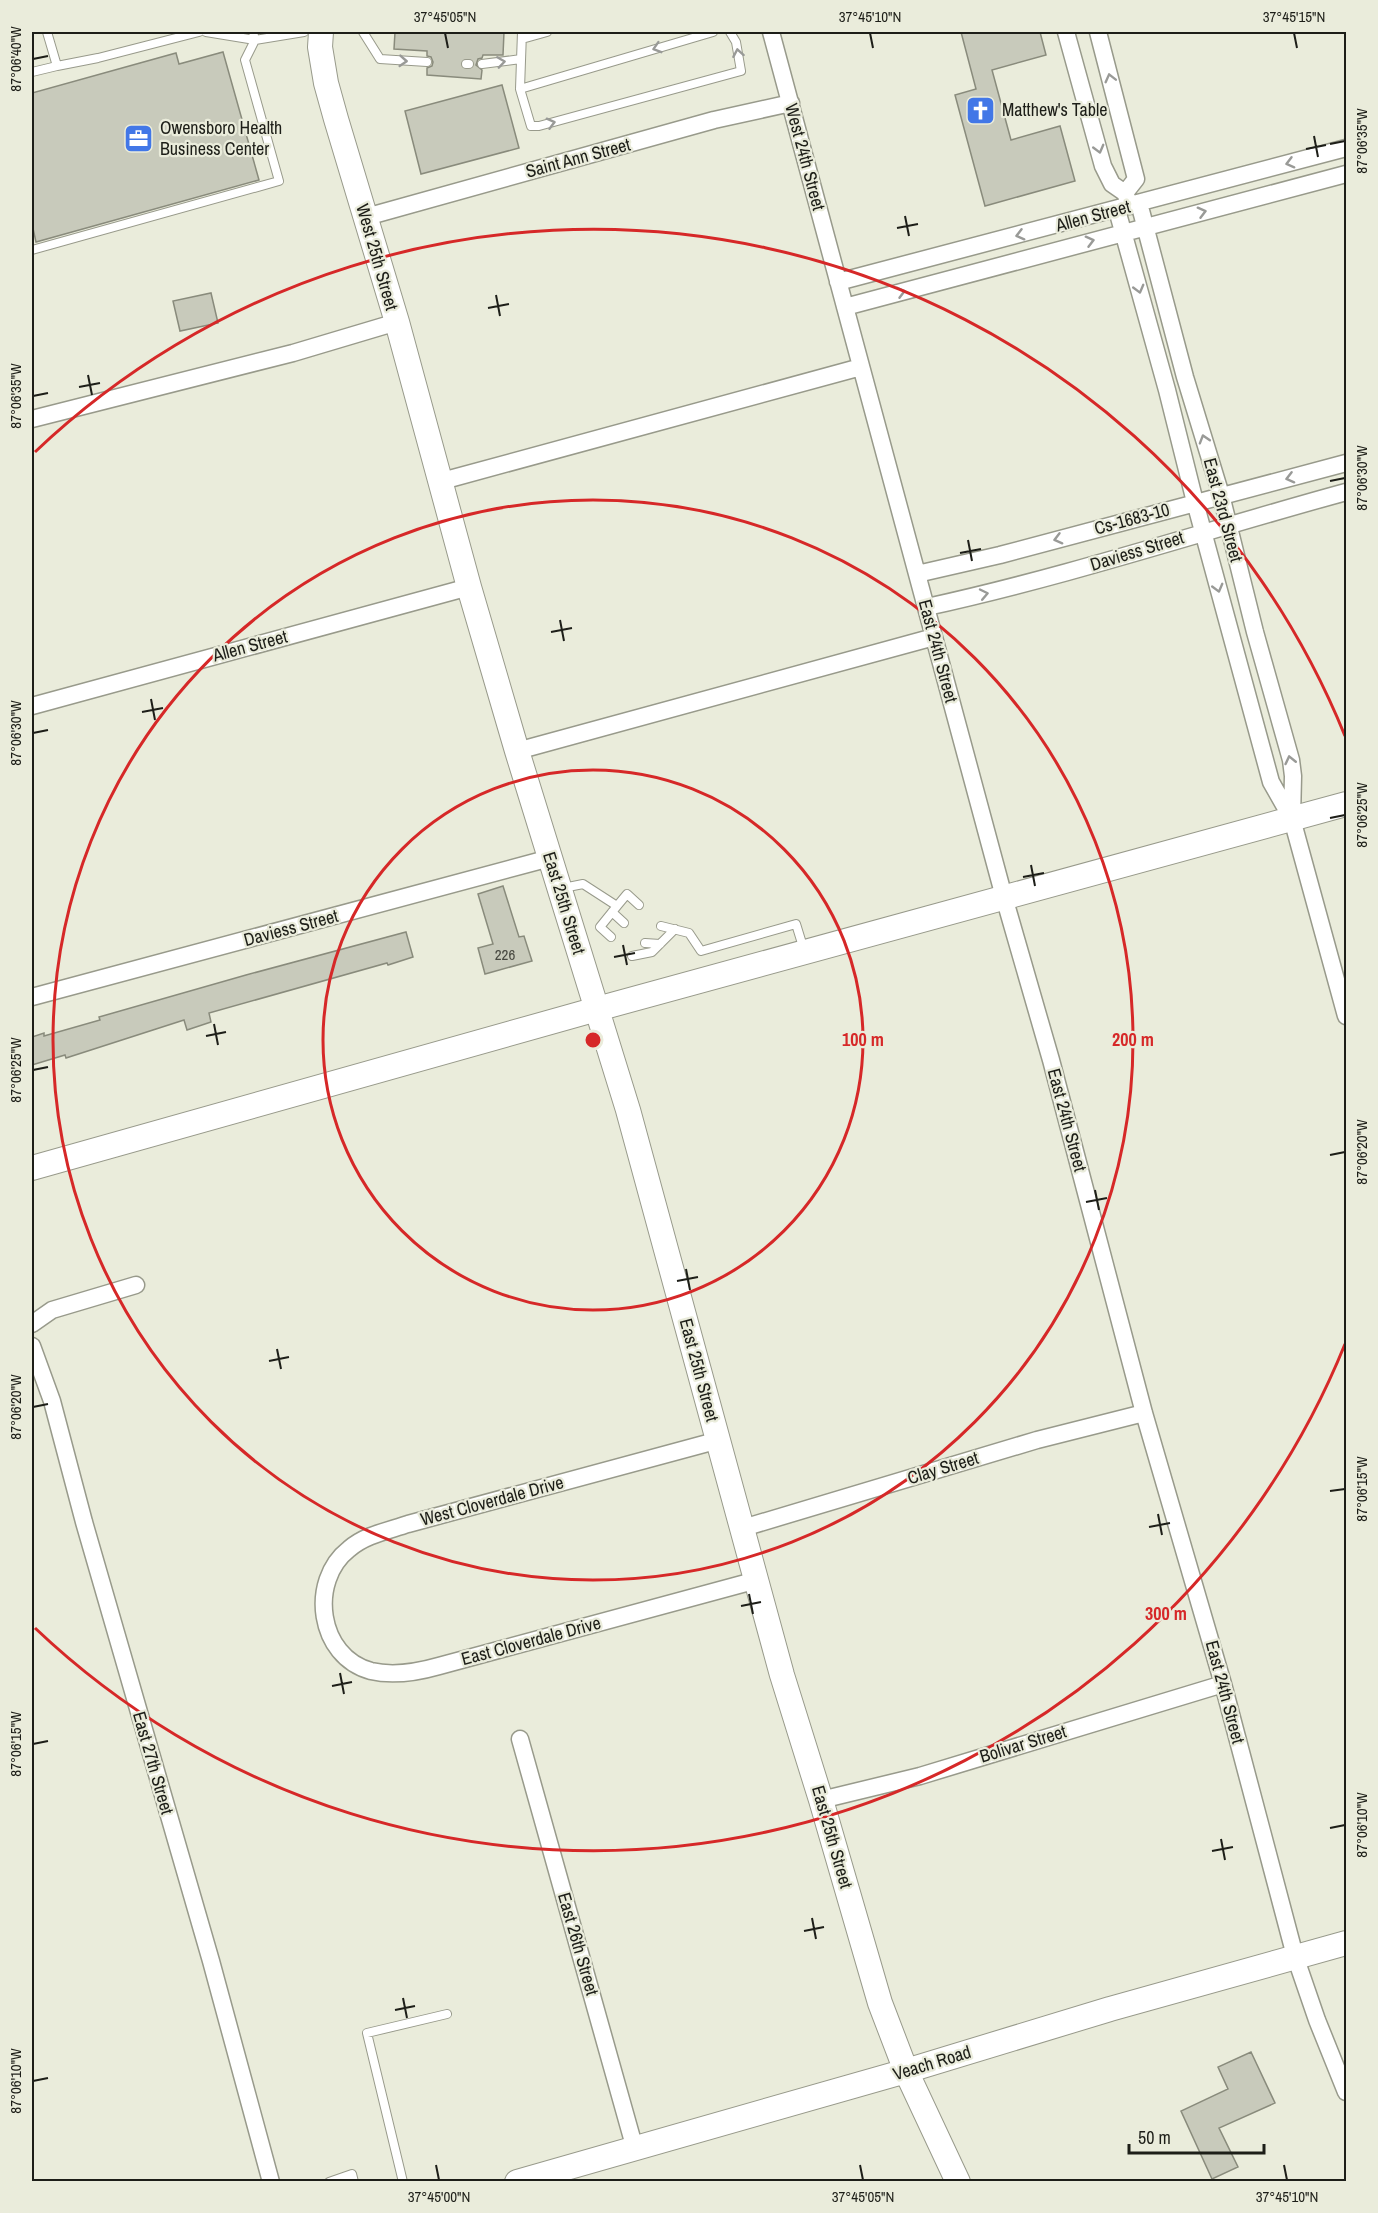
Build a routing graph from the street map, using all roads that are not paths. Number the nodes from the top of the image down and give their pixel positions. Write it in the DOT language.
graph roads {
  1 [pos="47,32"];
  2 [pos="199,32"];
  3 [pos="206,32"];
  4 [pos="304,32"];
  5 [pos="321,32"];
  6 [pos="363,32"];
  7 [pos="547,32"];
  8 [pos="713,32"];
  9 [pos="730,32"];
  10 [pos="771,32"];
  11 [pos="1066,32"];
  12 [pos="1098,32"];
  13 [pos="522,35"];
  14 [pos="254,36"];
  15 [pos="520,59"];
  16 [pos="427,62"];
  17 [pos="482,64"];
  18 [pos="57,66"];
  19 [pos="32,72"];
  20 [pos="520,89"];
  21 [pos="790,103"];
  22 [pos="1347,148"];
  23 [pos="1347,174"];
  24 [pos="1128,203"];
  25 [pos="366,217"];
  26 [pos="1145,226"];
  27 [pos="1124,232"];
  28 [pos="32,250"];
  29 [pos="838,282"];
  30 [pos="845,307"];
  31 [pos="396,322"];
  32 [pos="861,368"];
  33 [pos="32,419"];
  34 [pos="1347,463"];
  35 [pos="442,481"];
  36 [pos="1347,492"];
  37 [pos="1221,495"];
  38 [pos="1195,502"];
  39 [pos="1228,524"];
  40 [pos="1203,531"];
  41 [pos="917,574"];
  42 [pos="469,587"];
  43 [pos="927,607"];
  44 [pos="934,638"];
  45 [pos="32,706"];
  46 [pos="518,751"];
  47 [pos="1347,804"];
  48 [pos="1292,819"];
  49 [pos="550,858"];
  50 [pos="559,889"];
  51 [pos="1004,897"];
  52 [pos="639,905"];
  53 [pos="615,909"];
  54 [pos="624,923"];
  55 [pos="662,926"];
  56 [pos="675,929"];
  57 [pos="611,937"];
  58 [pos="645,943"];
  59 [pos="660,944"];
  60 [pos="805,952"];
  61 [pos="632,956"];
  62 [pos="32,997"];
  63 [pos="597,1009"];
  64 [pos="1347,1016"];
  65 [pos="32,1168"];
  66 [pos="136,1285"];
  67 [pos="32,1324"];
  68 [pos="32,1346"];
  69 [pos="1144,1413"];
  70 [pos="719,1440"];
  71 [pos="743,1528"];
  72 [pos="756,1580"];
  73 [pos="325,1623"];
  74 [pos="1223,1684"];
  75 [pos="520,1739"];
  76 [pos="821,1800"];
  77 [pos="1347,1943"];
  78 [pos="1295,1956"];
  79 [pos="447,2014"];
  80 [pos="906,2071"];
  81 [pos="1346,2087"];
  82 [pos="635,2149"];
  83 [pos="271,2181"];
  84 [pos="328,2181"];
  85 [pos="354,2181"];
  86 [pos="403,2181"];
  87 [pos="517,2181"];
  88 [pos="958,2181"];
  1 -- 18 [label="lane"];
  2 -- 18 [label="lane"];
  3 -- 14 [label="lane"];
  4 -- 14 [label="lane"];
  5 -- 25 [label="street, West 25th Street"];
  6 -- 16 [label="lane, one-way"];
  7 -- 13 [label="lane"];
  8 -- 20 [label="lane, one-way"];
  20 -- 9 [label="lane, one-way"];
  10 -- 21 [label="street, West 24th Street"];
  11 -- 24 [label="street, one-way"];
  24 -- 12 [label="street, one-way"];
  13 -- 15 [label="lane"];
  14 -- 28 [label="lane"];
  17 -- 15 [label="lane, one-way"];
  15 -- 20 [label="lane"];
  18 -- 19 [label="lane"];
  21 -- 25 [label="street, Saint Ann Street"];
  21 -- 29 [label="street, West 24th Street"];
  22 -- 24 [label="street, Allen Street, one-way"];
  26 -- 23 [label="street, Allen Street, one-way"];
  24 -- 26 [label="street, East 23rd Street"];
  24 -- 27 [label="street, East 23rd Street"];
  24 -- 29 [label="street, Allen Street, one-way"];
  25 -- 31 [label="street, West 25th Street"];
  26 -- 27 [label="street, Allen Street"];
  37 -- 26 [label="street, East 23rd Street, one-way"];
  30 -- 27 [label="street, Allen Street, one-way"];
  27 -- 38 [label="street, East 23rd Street, one-way"];
  29 -- 30 [label="street, East 24th Street"];
  30 -- 32 [label="street, East 24th Street"];
  31 -- 33 [label="street"];
  31 -- 35 [label="street, West 25th Street"];
  32 -- 35 [label="street"];
  32 -- 41 [label="street, East 24th Street"];
  34 -- 37 [label="street, Cs-1683-10, one-way"];
  35 -- 42 [label="street, East 25th Street"];
  36 -- 39 [label="street, Daviess Street"];
  37 -- 38 [label="street, Cs-1683-10"];
  37 -- 39 [label="street, East 23rd Street"];
  38 -- 40 [label="street, East 23rd Street"];
  38 -- 41 [label="street, Cs-1683-10, one-way"];
  39 -- 40 [label="street, Daviess Street"];
  48 -- 39 [label="street, East 23rd Street, one-way"];
  43 -- 40 [label="street, Daviess Street, one-way"];
  40 -- 48 [label="street, East 23rd Street, one-way"];
  41 -- 43 [label="street, East 24th Street"];
  42 -- 45 [label="street, Allen Street"];
  42 -- 46 [label="street, East 25th Street"];
  43 -- 44 [label="street, East 24th Street"];
  44 -- 46 [label="street"];
  44 -- 51 [label="street, East 24th Street"];
  46 -- 49 [label="street, East 25th Street"];
  47 -- 48 [label="street"];
  48 -- 51 [label="street"];
  48 -- 64 [label="street, East 23rd Street"];
  49 -- 50 [label="street, East 25th Street"];
  49 -- 62 [label="street, Daviess Street"];
  50 -- 53 [label="lane"];
  50 -- 63 [label="street, East 25th Street"];
  51 -- 60 [label="street"];
  51 -- 69 [label="street, East 24th Street"];
  52 -- 53 [label="lane"];
  53 -- 54 [label="lane"];
  53 -- 57 [label="lane"];
  55 -- 56 [label="lane"];
  56 -- 59 [label="lane"];
  56 -- 60 [label="lane"];
  58 -- 59 [label="lane"];
  59 -- 61 [label="lane"];
  60 -- 63 [label="street"];
  63 -- 65 [label="street"];
  63 -- 70 [label="street, East 25th Street"];
  66 -- 67 [label="street"];
  68 -- 83 [label="street, East 27th Street"];
  69 -- 71 [label="street, Clay Street"];
  69 -- 74 [label="street, East 24th Street"];
  70 -- 71 [label="street, East 25th Street"];
  70 -- 73 [label="street, West Cloverdale Drive"];
  71 -- 72 [label="street, East 25th Street"];
  72 -- 73 [label="street, East Cloverdale Drive"];
  72 -- 76 [label="street, East 25th Street"];
  74 -- 76 [label="street, Bolivar Street"];
  74 -- 78 [label="street, East 24th Street"];
  75 -- 82 [label="street, East 26th Street"];
  76 -- 80 [label="street, East 25th Street"];
  77 -- 78 [label="street, Veach Road"];
  78 -- 80 [label="street, Veach Road"];
  78 -- 81 [label="street, East 24th Street"];
  79 -- 86 [label="lane"];
  80 -- 82 [label="street, Veach Road"];
  80 -- 88 [label="street, East 25th Street"];
  82 -- 87 [label="street, Veach Road"];
  84 -- 85 [label="lane"];
}
